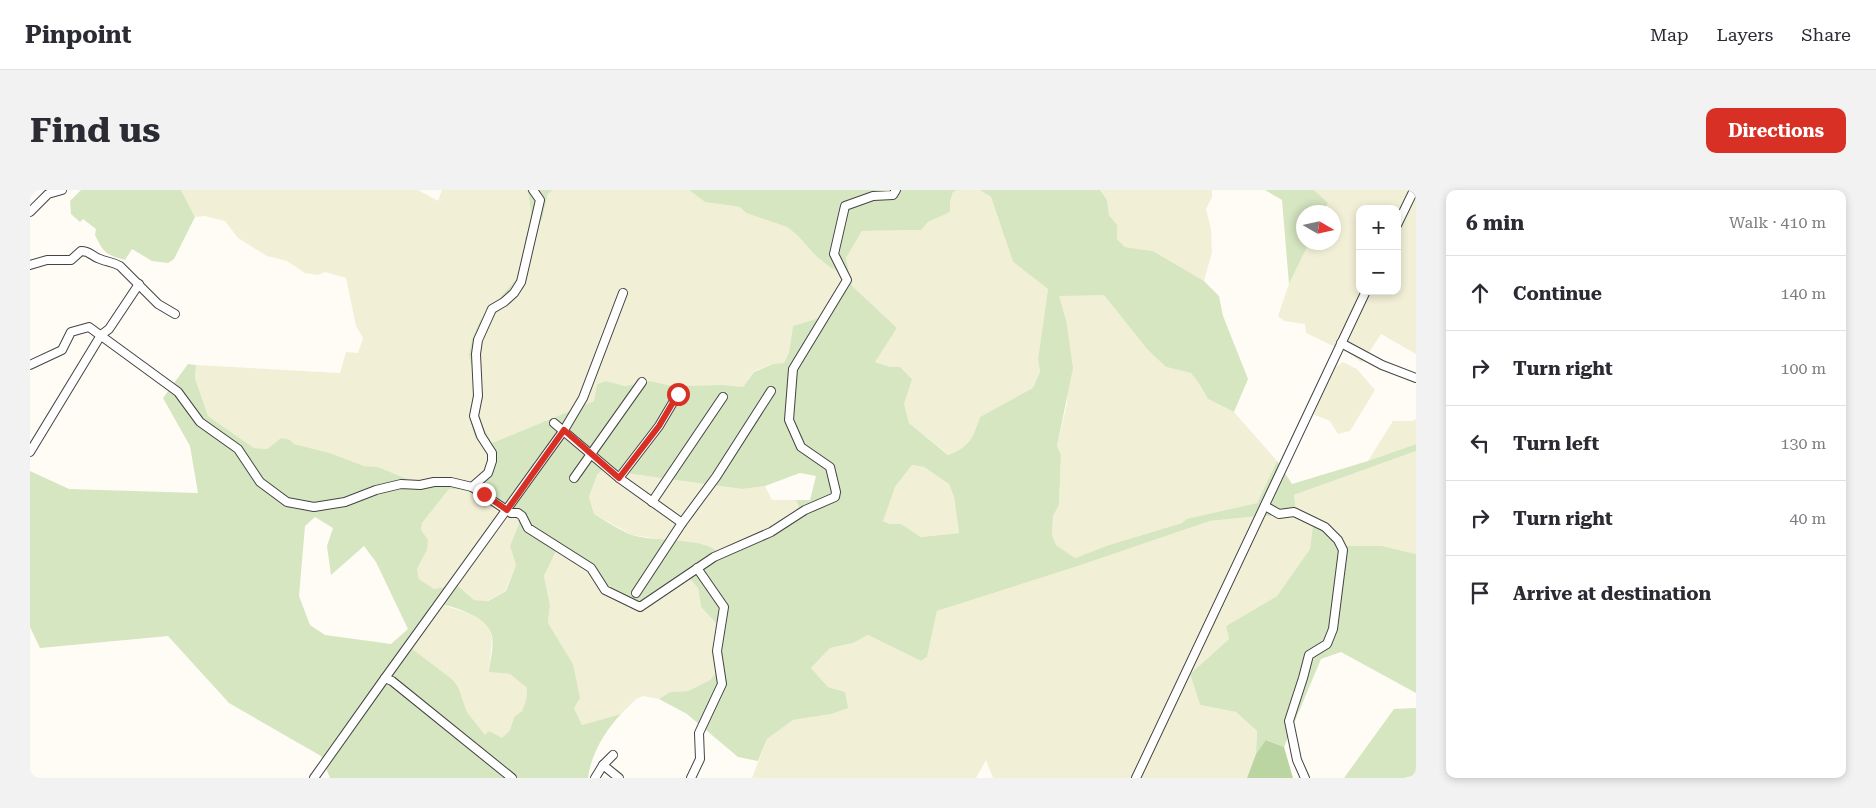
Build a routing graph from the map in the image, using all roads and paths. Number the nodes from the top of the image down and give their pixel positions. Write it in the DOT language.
graph roads {
  1 [pos="62,190"];
  2 [pos="533,190"];
  3 [pos="896,190"];
  4 [pos="1414,190"];
  5 [pos="30,212"];
  6 [pos="1401,217"];
  7 [pos="30,265"];
  8 [pos="139,284"];
  9 [pos="623,293"];
  10 [pos="1364,295"];
  11 [pos="175,314"];
  12 [pos="101,336"];
  13 [pos="1341,343"];
  14 [pos="30,365"];
  15 [pos="1416,378"];
  16 [pos="642,382"];
  17 [pos="771,391"];
  18 [pos="678,394"];
  19 [pos="723,397"];
  20 [pos="554,424"];
  21 [pos="564,430"];
  22 [pos="30,452"];
  23 [pos="591,454"];
  24 [pos="574,478"];
  25 [pos="619,478"];
  26 [pos="472,487"];
  27 [pos="652,502"];
  28 [pos="1265,506"];
  29 [pos="507,510"];
  30 [pos="682,523"];
  31 [pos="698,568"];
  32 [pos="636,593"];
  33 [pos="385,678"];
  34 [pos="613,755"];
  35 [pos="603,765"];
  36 [pos="502,775"];
  37 [pos="314,778"];
  38 [pos="512,778"];
  39 [pos="596,778"];
  40 [pos="619,778"];
  41 [pos="691,778"];
  42 [pos="1136,778"];
  43 [pos="1306,778"];
  1 -- 5 [label="street"];
  2 -- 26 [label="street"];
  3 -- 31 [label="street"];
  4 -- 6 [label="street"];
  7 -- 8 [label="street"];
  8 -- 11 [label="street"];
  8 -- 12 [label="street"];
  9 -- 21 [label="street"];
  10 -- 13 [label="street"];
  12 -- 14 [label="street"];
  12 -- 22 [label="street"];
  12 -- 26 [label="street"];
  13 -- 15 [label="street"];
  13 -- 28 [label="street"];
  16 -- 23 [label="street"];
  17 -- 30 [label="street"];
  18 -- 25 [label="street"];
  19 -- 27 [label="street"];
  20 -- 21 [label="street"];
  21 -- 23 [label="street"];
  21 -- 29 [label="street"];
  23 -- 24 [label="street"];
  23 -- 25 [label="street"];
  25 -- 27 [label="street"];
  26 -- 29 [label="street"];
  27 -- 30 [label="street"];
  28 -- 42 [label="street"];
  28 -- 43 [label="street"];
  29 -- 31 [label="street"];
  29 -- 33 [label="street"];
  30 -- 32 [label="street"];
  31 -- 41 [label="street"];
  33 -- 36 [label="street"];
  33 -- 37 [label="street"];
  34 -- 35 [label="street"];
  35 -- 39 [label="street"];
  35 -- 40 [label="street"];
  36 -- 38 [label="street"];
}
